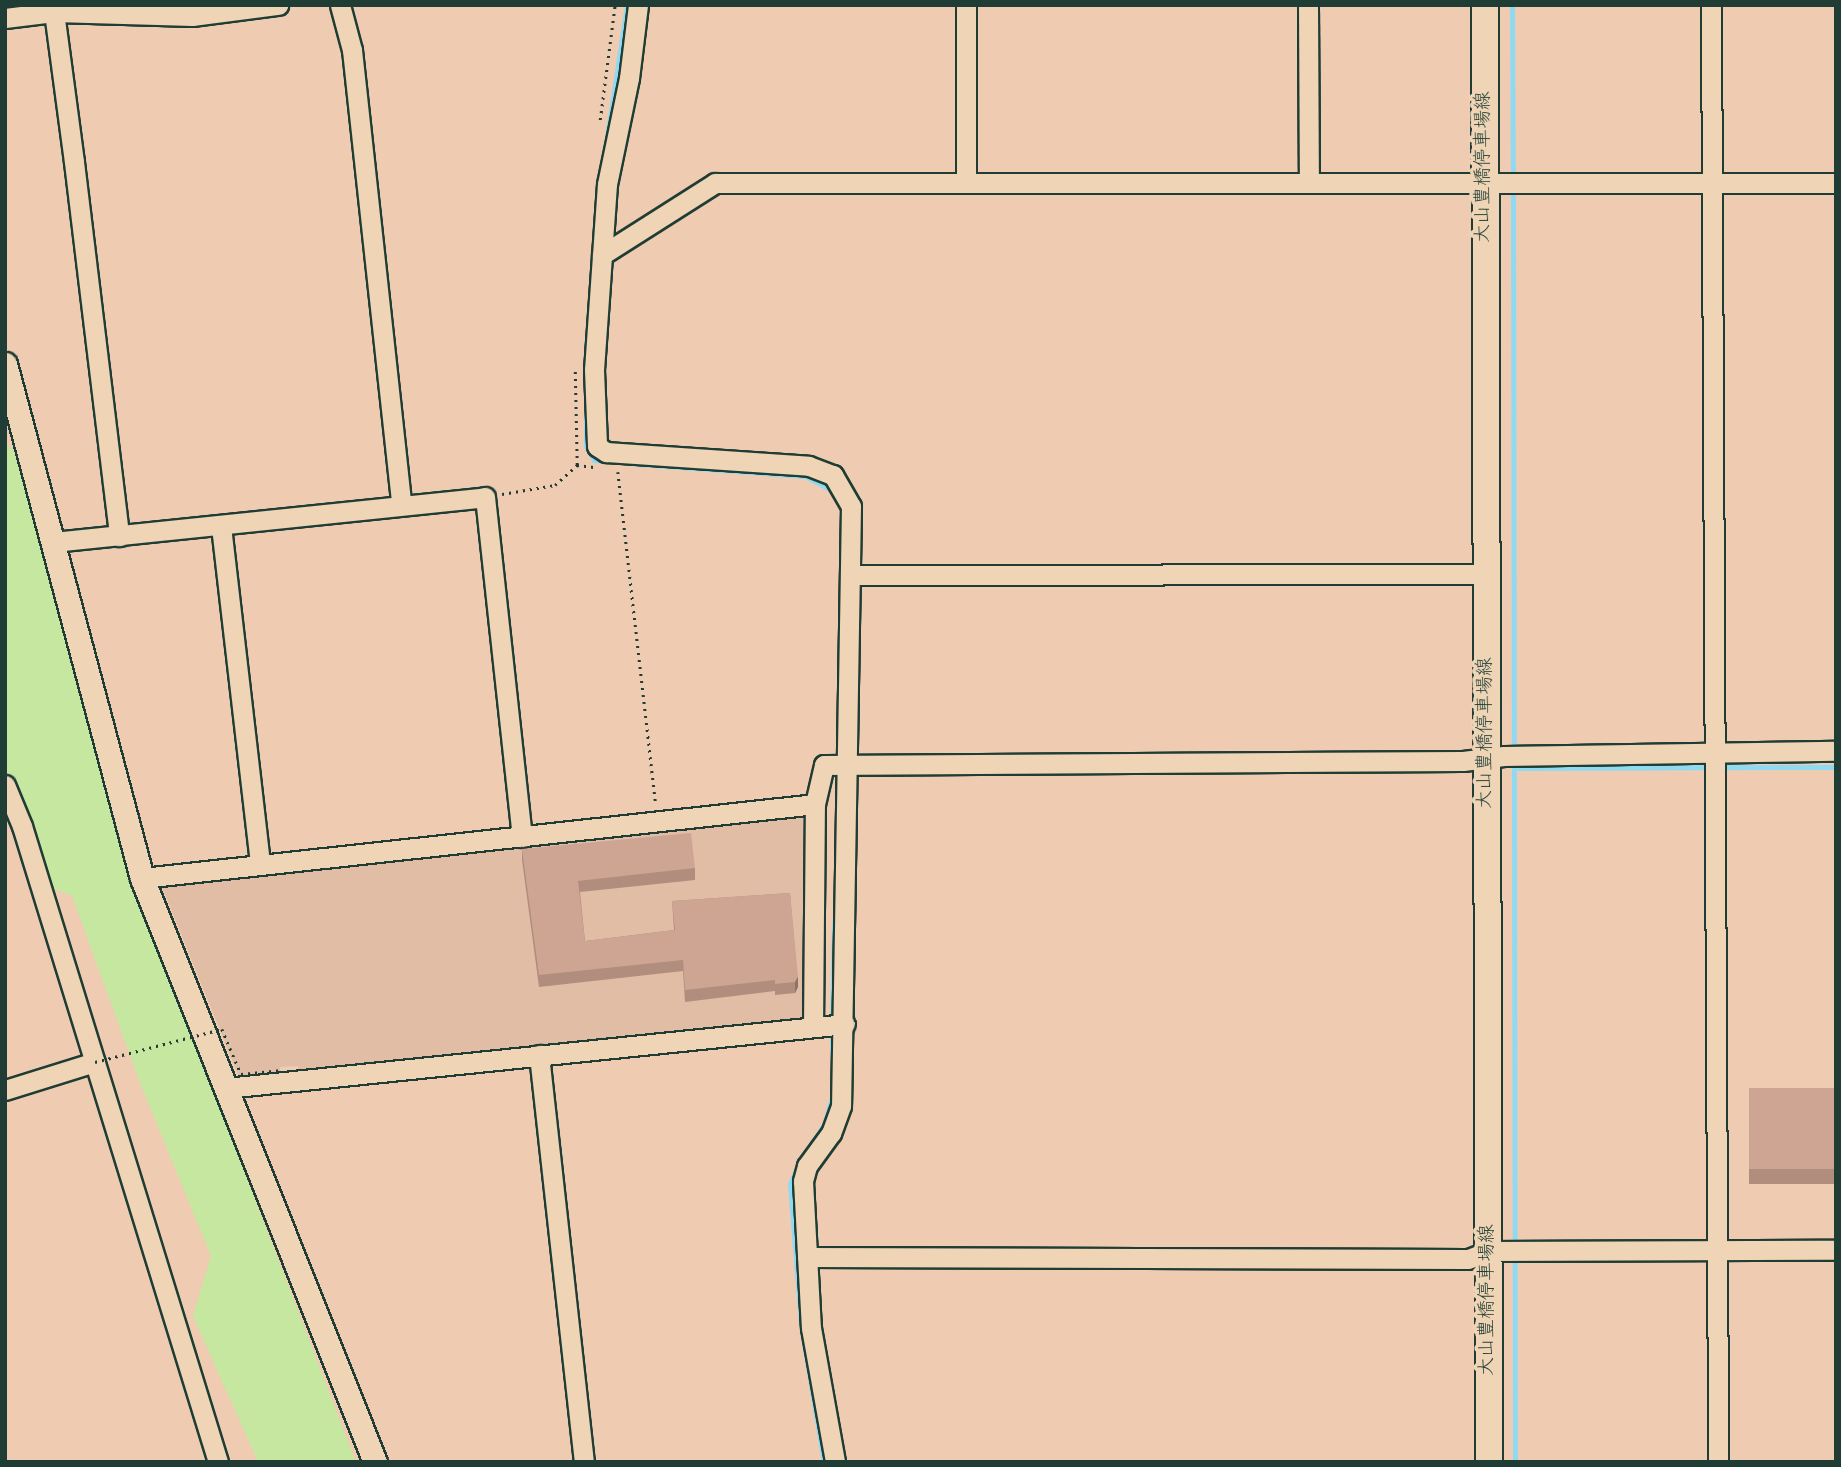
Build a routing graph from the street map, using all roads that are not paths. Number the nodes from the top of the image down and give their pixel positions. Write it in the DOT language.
graph roads {
  1 [pos="278,5"];
  2 [pos="340,5"];
  3 [pos="638,5"];
  4 [pos="967,5"];
  5 [pos="1308,5"];
  6 [pos="1485,5"];
  7 [pos="1711,5"];
  8 [pos="51,9"];
  9 [pos="87,9"];
  10 [pos="190,11"];
  11 [pos="5,18"];
  12 [pos="1309,182"];
  13 [pos="966,183"];
  14 [pos="1485,183"];
  15 [pos="1836,183"];
  16 [pos="1712,184"];
  17 [pos="602,255"];
  18 [pos="5,364"];
  19 [pos="401,503"];
  20 [pos="221,526"];
  21 [pos="119,536"];
  22 [pos="53,542"];
  23 [pos="1486,574"];
  24 [pos="851,575"];
  25 [pos="1836,751"];
  26 [pos="1713,754"];
  27 [pos="1496,756"];
  28 [pos="849,765"];
  29 [pos="5,785"];
  30 [pos="815,804"];
  31 [pos="523,837"];
  32 [pos="260,864"];
  33 [pos="142,878"];
  34 [pos="845,1024"];
  35 [pos="819,1026"];
  36 [pos="539,1055"];
  37 [pos="95,1062"];
  38 [pos="226,1087"];
  39 [pos="5,1090"];
  40 [pos="1717,1250"];
  41 [pos="1836,1250"];
  42 [pos="1508,1251"];
  43 [pos="807,1256"];
  44 [pos="211,1460"];
  45 [pos="375,1462"];
  46 [pos="584,1462"];
  47 [pos="835,1462"];
  48 [pos="1489,1462"];
  49 [pos="1718,1462"];
  1 -- 10 [label="street"];
  2 -- 19 [label="street"];
  3 -- 17 [label="street"];
  4 -- 13 [label="street"];
  5 -- 12 [label="street"];
  6 -- 14 [label="main road, 大山豊橋停車場線"];
  7 -- 16 [label="street"];
  8 -- 9 [label="street"];
  8 -- 11 [label="street"];
  8 -- 21 [label="street"];
  9 -- 10 [label="street"];
  12 -- 13 [label="street"];
  12 -- 14 [label="street"];
  13 -- 17 [label="street"];
  14 -- 16 [label="street"];
  14 -- 23 [label="main road, 大山豊橋停車場線"];
  15 -- 16 [label="street"];
  16 -- 26 [label="street"];
  17 -- 24 [label="street"];
  18 -- 22 [label="street"];
  19 -- 20 [label="street"];
  19 -- 31 [label="street"];
  20 -- 21 [label="street"];
  20 -- 32 [label="street"];
  21 -- 22 [label="street"];
  22 -- 33 [label="street"];
  23 -- 24 [label="street"];
  23 -- 27 [label="main road, 大山豊橋停車場線"];
  24 -- 28 [label="street"];
  25 -- 26 [label="street"];
  26 -- 27 [label="street"];
  26 -- 40 [label="street"];
  27 -- 28 [label="street"];
  27 -- 42 [label="main road, 大山豊橋停車場線"];
  28 -- 30 [label="street"];
  28 -- 34 [label="street"];
  29 -- 37 [label="street"];
  30 -- 31 [label="street"];
  30 -- 35 [label="street"];
  31 -- 32 [label="street"];
  32 -- 33 [label="street"];
  33 -- 38 [label="street"];
  34 -- 35 [label="street"];
  34 -- 43 [label="street"];
  35 -- 36 [label="street"];
  36 -- 38 [label="street"];
  36 -- 46 [label="street"];
  37 -- 39 [label="street"];
  37 -- 44 [label="street"];
  38 -- 45 [label="street"];
  40 -- 41 [label="street"];
  40 -- 42 [label="street"];
  40 -- 49 [label="street"];
  42 -- 43 [label="street"];
  42 -- 48 [label="main road, 大山豊橋停車場線"];
  43 -- 47 [label="street"];
}
